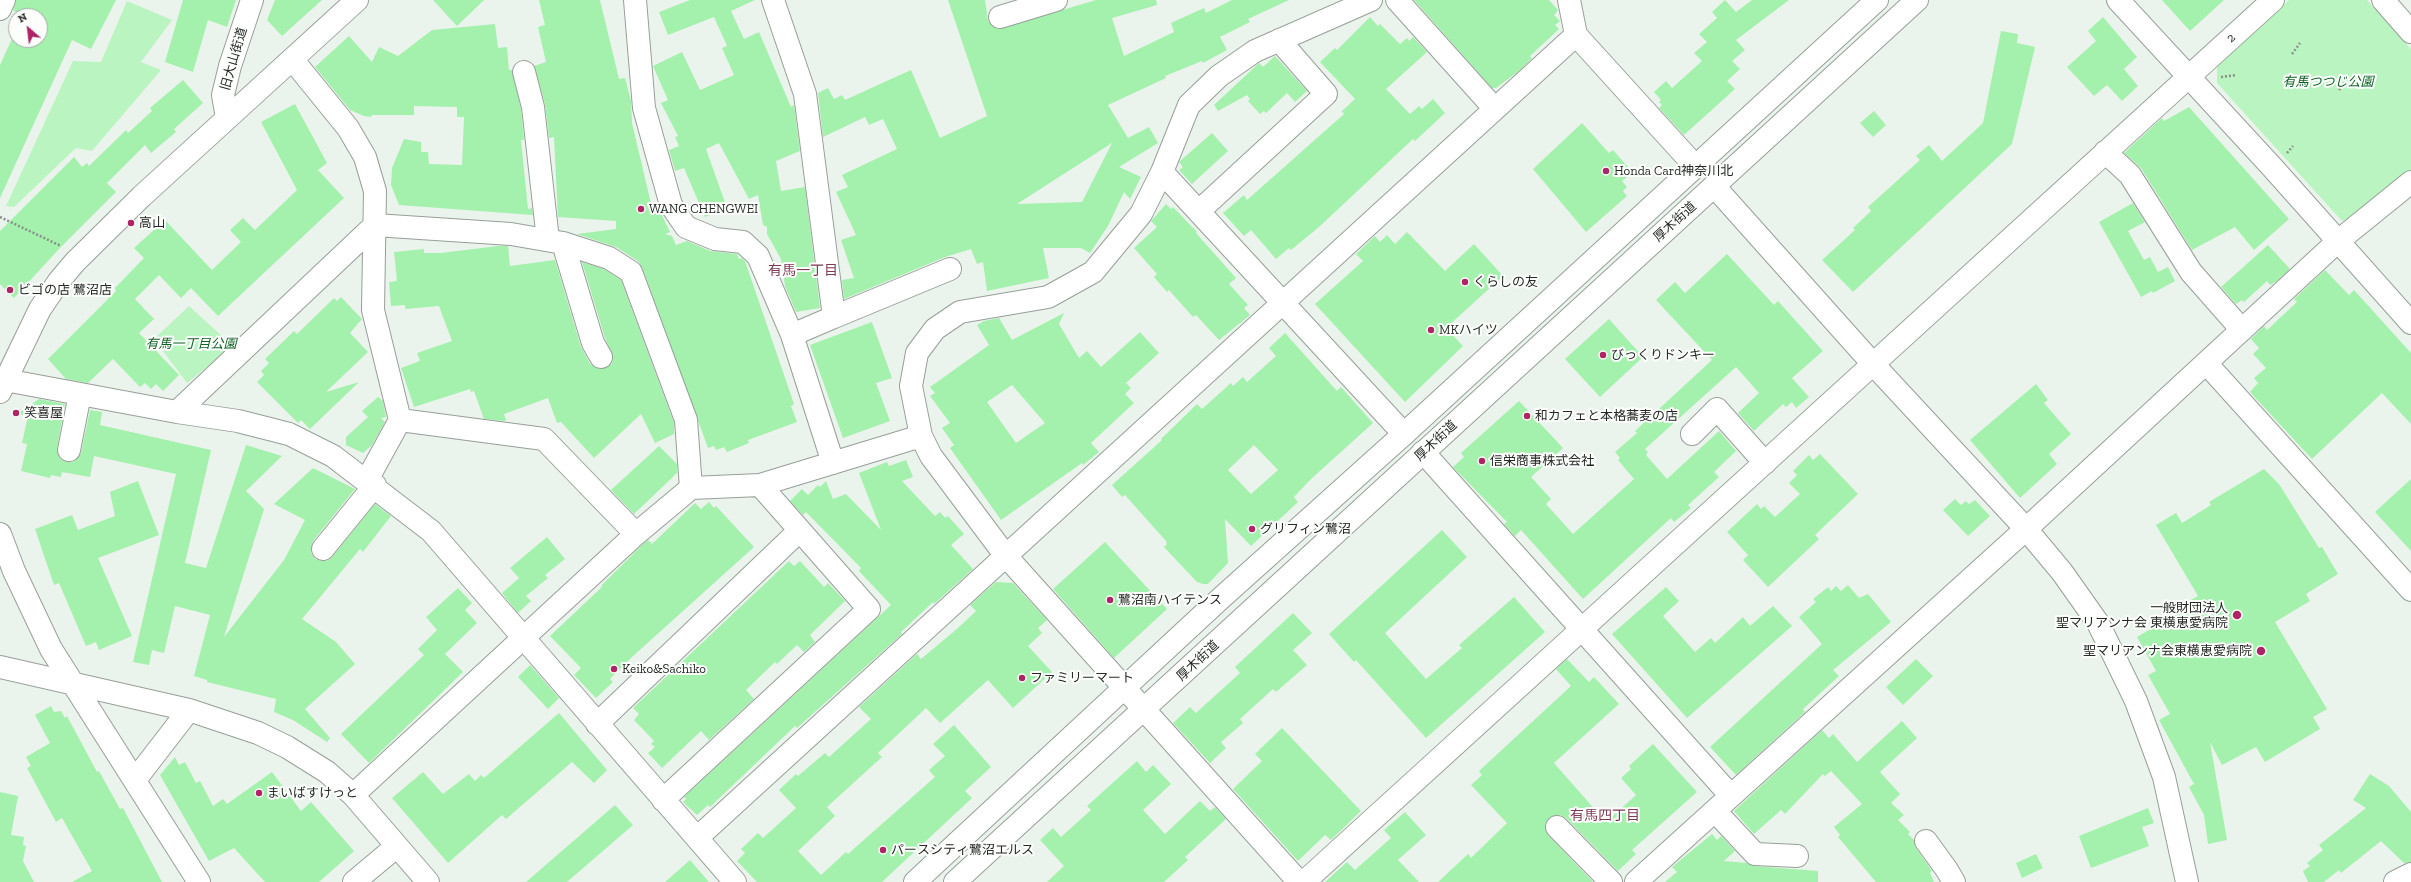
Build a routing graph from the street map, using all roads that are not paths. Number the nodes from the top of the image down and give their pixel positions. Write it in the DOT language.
graph roads {
  1 [pos="4,0"];
  2 [pos="252,0"];
  3 [pos="357,0"];
  4 [pos="635,0"];
  5 [pos="773,0"];
  6 [pos="1371,0"];
  7 [pos="1397,0"];
  8 [pos="1569,0"];
  9 [pos="1877,0"];
  10 [pos="1917,0"];
  11 [pos="2118,0"];
  12 [pos="2273,0"];
  13 [pos="2383,0"];
  14 [pos="1045,2"];
  15 [pos="0,8"];
  16 [pos="1000,17"];
  17 [pos="2411,32"];
  18 [pos="1576,35"];
  19 [pos="1279,40"];
  20 [pos="292,59"];
  21 [pos="524,72"];
  22 [pos="2188,76"];
  23 [pos="1494,108"];
  24 [pos="227,118"];
  25 [pos="2105,152"];
  26 [pos="1695,166"];
  27 [pos="1162,172"];
  28 [pos="2411,182"];
  29 [pos="1714,186"];
  30 [pos="1199,211"];
  31 [pos="375,225"];
  32 [pos="555,242"];
  33 [pos="2337,242"];
  34 [pos="950,269"];
  35 [pos="1282,303"];
  36 [pos="834,317"];
  37 [pos="2411,323"];
  38 [pos="2242,330"];
  39 [pos="792,335"];
  40 [pos="9,349"];
  41 [pos="601,357"];
  42 [pos="2206,363"];
  43 [pos="1873,364"];
  44 [pos="2,386"];
  45 [pos="80,394"];
  46 [pos="177,412"];
  47 [pos="400,420"];
  48 [pos="1404,434"];
  49 [pos="1692,434"];
  50 [pos="921,436"];
  51 [pos="69,450"];
  52 [pos="1423,452"];
  53 [pos="833,463"];
  54 [pos="1765,463"];
  55 [pos="371,483"];
  56 [pos="760,485"];
  57 [pos="691,488"];
  58 [pos="2026,529"];
  59 [pos="799,531"];
  60 [pos="0,534"];
  61 [pos="636,534"];
  62 [pos="323,549"];
  63 [pos="1005,555"];
  64 [pos="2411,590"];
  65 [pos="1582,629"];
  66 [pos="523,638"];
  67 [pos="0,667"];
  68 [pos="73,683"];
  69 [pos="1125,689"];
  70 [pos="189,710"];
  71 [pos="1144,711"];
  72 [pos="597,724"];
  73 [pos="135,780"];
  74 [pos="353,795"];
  75 [pos="663,800"];
  76 [pos="1723,804"];
  77 [pos="1557,827"];
  78 [pos="697,838"];
  79 [pos="1926,842"];
  80 [pos="397,846"];
  81 [pos="1797,856"];
  82 [pos="2411,874"];
  83 [pos="199,882"];
  84 [pos="354,882"];
  85 [pos="428,882"];
  86 [pos="735,882"];
  87 [pos="915,882"];
  88 [pos="955,882"];
  89 [pos="1300,882"];
  90 [pos="1304,882"];
  91 [pos="1611,882"];
  92 [pos="1636,882"];
  93 [pos="1954,882"];
  94 [pos="2187,882"];
  95 [pos="2395,882"];
  1 -- 15 [label="main road"];
  2 -- 24 [label="main road, 旧大山街道"];
  3 -- 20 [label="main road"];
  4 -- 39 [label="main road"];
  5 -- 36 [label="main road"];
  6 -- 19 [label="main road"];
  7 -- 23 [label="main road"];
  8 -- 18 [label="main road"];
  9 -- 26 [label="main road, 厚木街道"];
  10 -- 29 [label="main road, 厚木街道"];
  11 -- 22 [label="main road"];
  12 -- 22 [label="main road, 2"];
  13 -- 17 [label="main road"];
  14 -- 16 [label="main road"];
  18 -- 23 [label="main road"];
  18 -- 26 [label="main road"];
  19 -- 27 [label="main road"];
  19 -- 30 [label="main road"];
  20 -- 24 [label="main road"];
  20 -- 31 [label="main road"];
  21 -- 32 [label="main road"];
  22 -- 25 [label="main road, 2"];
  22 -- 33 [label="main road"];
  23 -- 35 [label="main road"];
  24 -- 40 [label="main road"];
  25 -- 38 [label="main road"];
  25 -- 43 [label="main road, 2"];
  26 -- 48 [label="main road, 厚木街道"];
  27 -- 30 [label="main road"];
  27 -- 50 [label="main road"];
  28 -- 33 [label="main road"];
  29 -- 43 [label="main road"];
  29 -- 52 [label="main road, 厚木街道"];
  30 -- 35 [label="main road"];
  31 -- 32 [label="main road"];
  31 -- 46 [label="main road"];
  31 -- 47 [label="main road"];
  32 -- 41 [label="main road"];
  32 -- 57 [label="main road"];
  33 -- 37 [label="main road"];
  33 -- 38 [label="main road"];
  34 -- 36 [label="main road"];
  35 -- 48 [label="main road"];
  35 -- 63 [label="main road"];
  36 -- 39 [label="main road"];
  38 -- 42 [label="main road"];
  39 -- 53 [label="main road"];
  40 -- 44 [label="main road"];
  42 -- 58 [label="main road"];
  42 -- 64 [label="main road"];
  43 -- 54 [label="main road, 2"];
  43 -- 58 [label="main road"];
  44 -- 45 [label="main road"];
  45 -- 46 [label="main road"];
  45 -- 51 [label="main road"];
  46 -- 55 [label="main road"];
  47 -- 55 [label="main road"];
  47 -- 61 [label="main road"];
  48 -- 69 [label="main road, 厚木街道"];
  49 -- 54 [label="main road"];
  50 -- 53 [label="main road"];
  50 -- 63 [label="main road"];
  52 -- 65 [label="main road"];
  52 -- 71 [label="main road, 厚木街道"];
  53 -- 56 [label="main road"];
  54 -- 65 [label="main road, 2"];
  55 -- 62 [label="main road"];
  55 -- 66 [label="main road"];
  56 -- 57 [label="main road"];
  56 -- 59 [label="main road"];
  57 -- 61 [label="main road"];
  58 -- 76 [label="main road"];
  58 -- 94 [label="main road"];
  59 -- 72 [label="main road"];
  59 -- 75 [label="main road"];
  60 -- 68 [label="main road"];
  61 -- 66 [label="main road"];
  63 -- 69 [label="main road"];
  63 -- 78 [label="main road"];
  65 -- 76 [label="main road"];
  65 -- 90 [label="main road, 2"];
  66 -- 72 [label="main road"];
  66 -- 74 [label="main road"];
  67 -- 68 [label="main road"];
  68 -- 70 [label="main road"];
  68 -- 73 [label="main road"];
  69 -- 71 [label="main road"];
  69 -- 87 [label="main road, 厚木街道"];
  70 -- 73 [label="main road"];
  70 -- 74 [label="main road"];
  71 -- 88 [label="main road, 厚木街道"];
  71 -- 89 [label="main road"];
  72 -- 75 [label="main road"];
  73 -- 83 [label="main road"];
  74 -- 80 [label="main road"];
  75 -- 78 [label="main road"];
  76 -- 81 [label="main road"];
  76 -- 92 [label="main road"];
  77 -- 91 [label="main road"];
  78 -- 86 [label="main road"];
  79 -- 93 [label="main road"];
  80 -- 84 [label="main road"];
  80 -- 85 [label="main road"];
  82 -- 95 [label="main road"];
}
